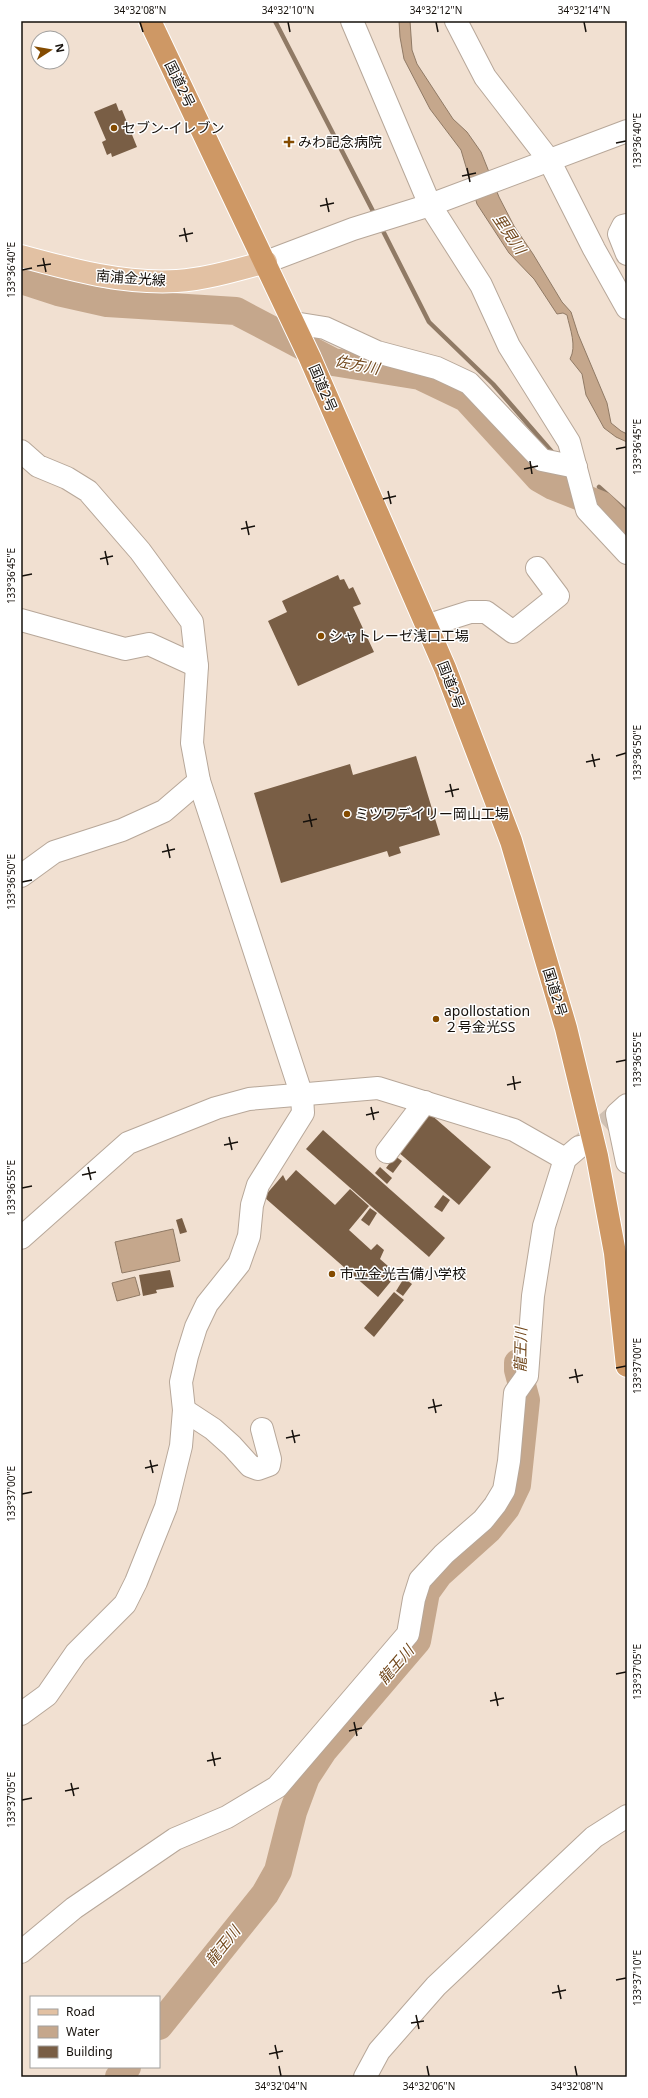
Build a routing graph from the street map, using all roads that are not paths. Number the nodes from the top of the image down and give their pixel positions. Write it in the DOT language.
graph roads {
  1 [pos="150,21"];
  2 [pos="352,21"];
  3 [pos="456,21"];
  4 [pos="469,21"];
  5 [pos="471,52"];
  6 [pos="627,131"];
  7 [pos="541,163"];
  8 [pos="439,201"];
  9 [pos="627,225"];
  10 [pos="627,254"];
  11 [pos="22,260"];
  12 [pos="266,262"];
  13 [pos="627,308"];
  14 [pos="296,327"];
  15 [pos="21,451"];
  16 [pos="578,475"];
  17 [pos="627,553"];
  18 [pos="537,568"];
  19 [pos="21,620"];
  20 [pos="426,626"];
  21 [pos="197,666"];
  22 [pos="199,781"];
  23 [pos="21,876"];
  24 [pos="302,1096"];
  25 [pos="425,1102"];
  26 [pos="627,1105"];
  27 [pos="387,1152"];
  28 [pos="627,1162"];
  29 [pos="21,1238"];
  30 [pos="627,1366"];
  31 [pos="184,1410"];
  32 [pos="262,1429"];
  33 [pos="21,1714"];
  34 [pos="627,1816"];
  35 [pos="21,1952"];
  36 [pos="365,2077"];
  1 -- 12 [label="highway, 国道2号"];
  2 -- 8 [label="street"];
  3 -- 5 [label="street"];
  4 -- 5 [label="street"];
  5 -- 7 [label="street"];
  6 -- 7 [label="street"];
  7 -- 8 [label="street"];
  7 -- 13 [label="street"];
  8 -- 12 [label="street"];
  8 -- 16 [label="street"];
  9 -- 10 [label="street"];
  11 -- 12 [label="main road, 南浦金光線"];
  12 -- 14 [label="highway, 国道2号"];
  14 -- 16 [label="street"];
  14 -- 20 [label="highway, 国道2号"];
  15 -- 21 [label="street"];
  16 -- 17 [label="street"];
  18 -- 20 [label="street"];
  19 -- 21 [label="street"];
  20 -- 30 [label="highway, 国道2号"];
  21 -- 22 [label="street"];
  22 -- 23 [label="street"];
  22 -- 24 [label="street"];
  24 -- 25 [label="street"];
  24 -- 29 [label="street"];
  24 -- 31 [label="street"];
  25 -- 27 [label="street"];
  25 -- 35 [label="street"];
  26 -- 28 [label="street"];
  31 -- 32 [label="street"];
  31 -- 33 [label="street"];
  34 -- 36 [label="street"];
}
